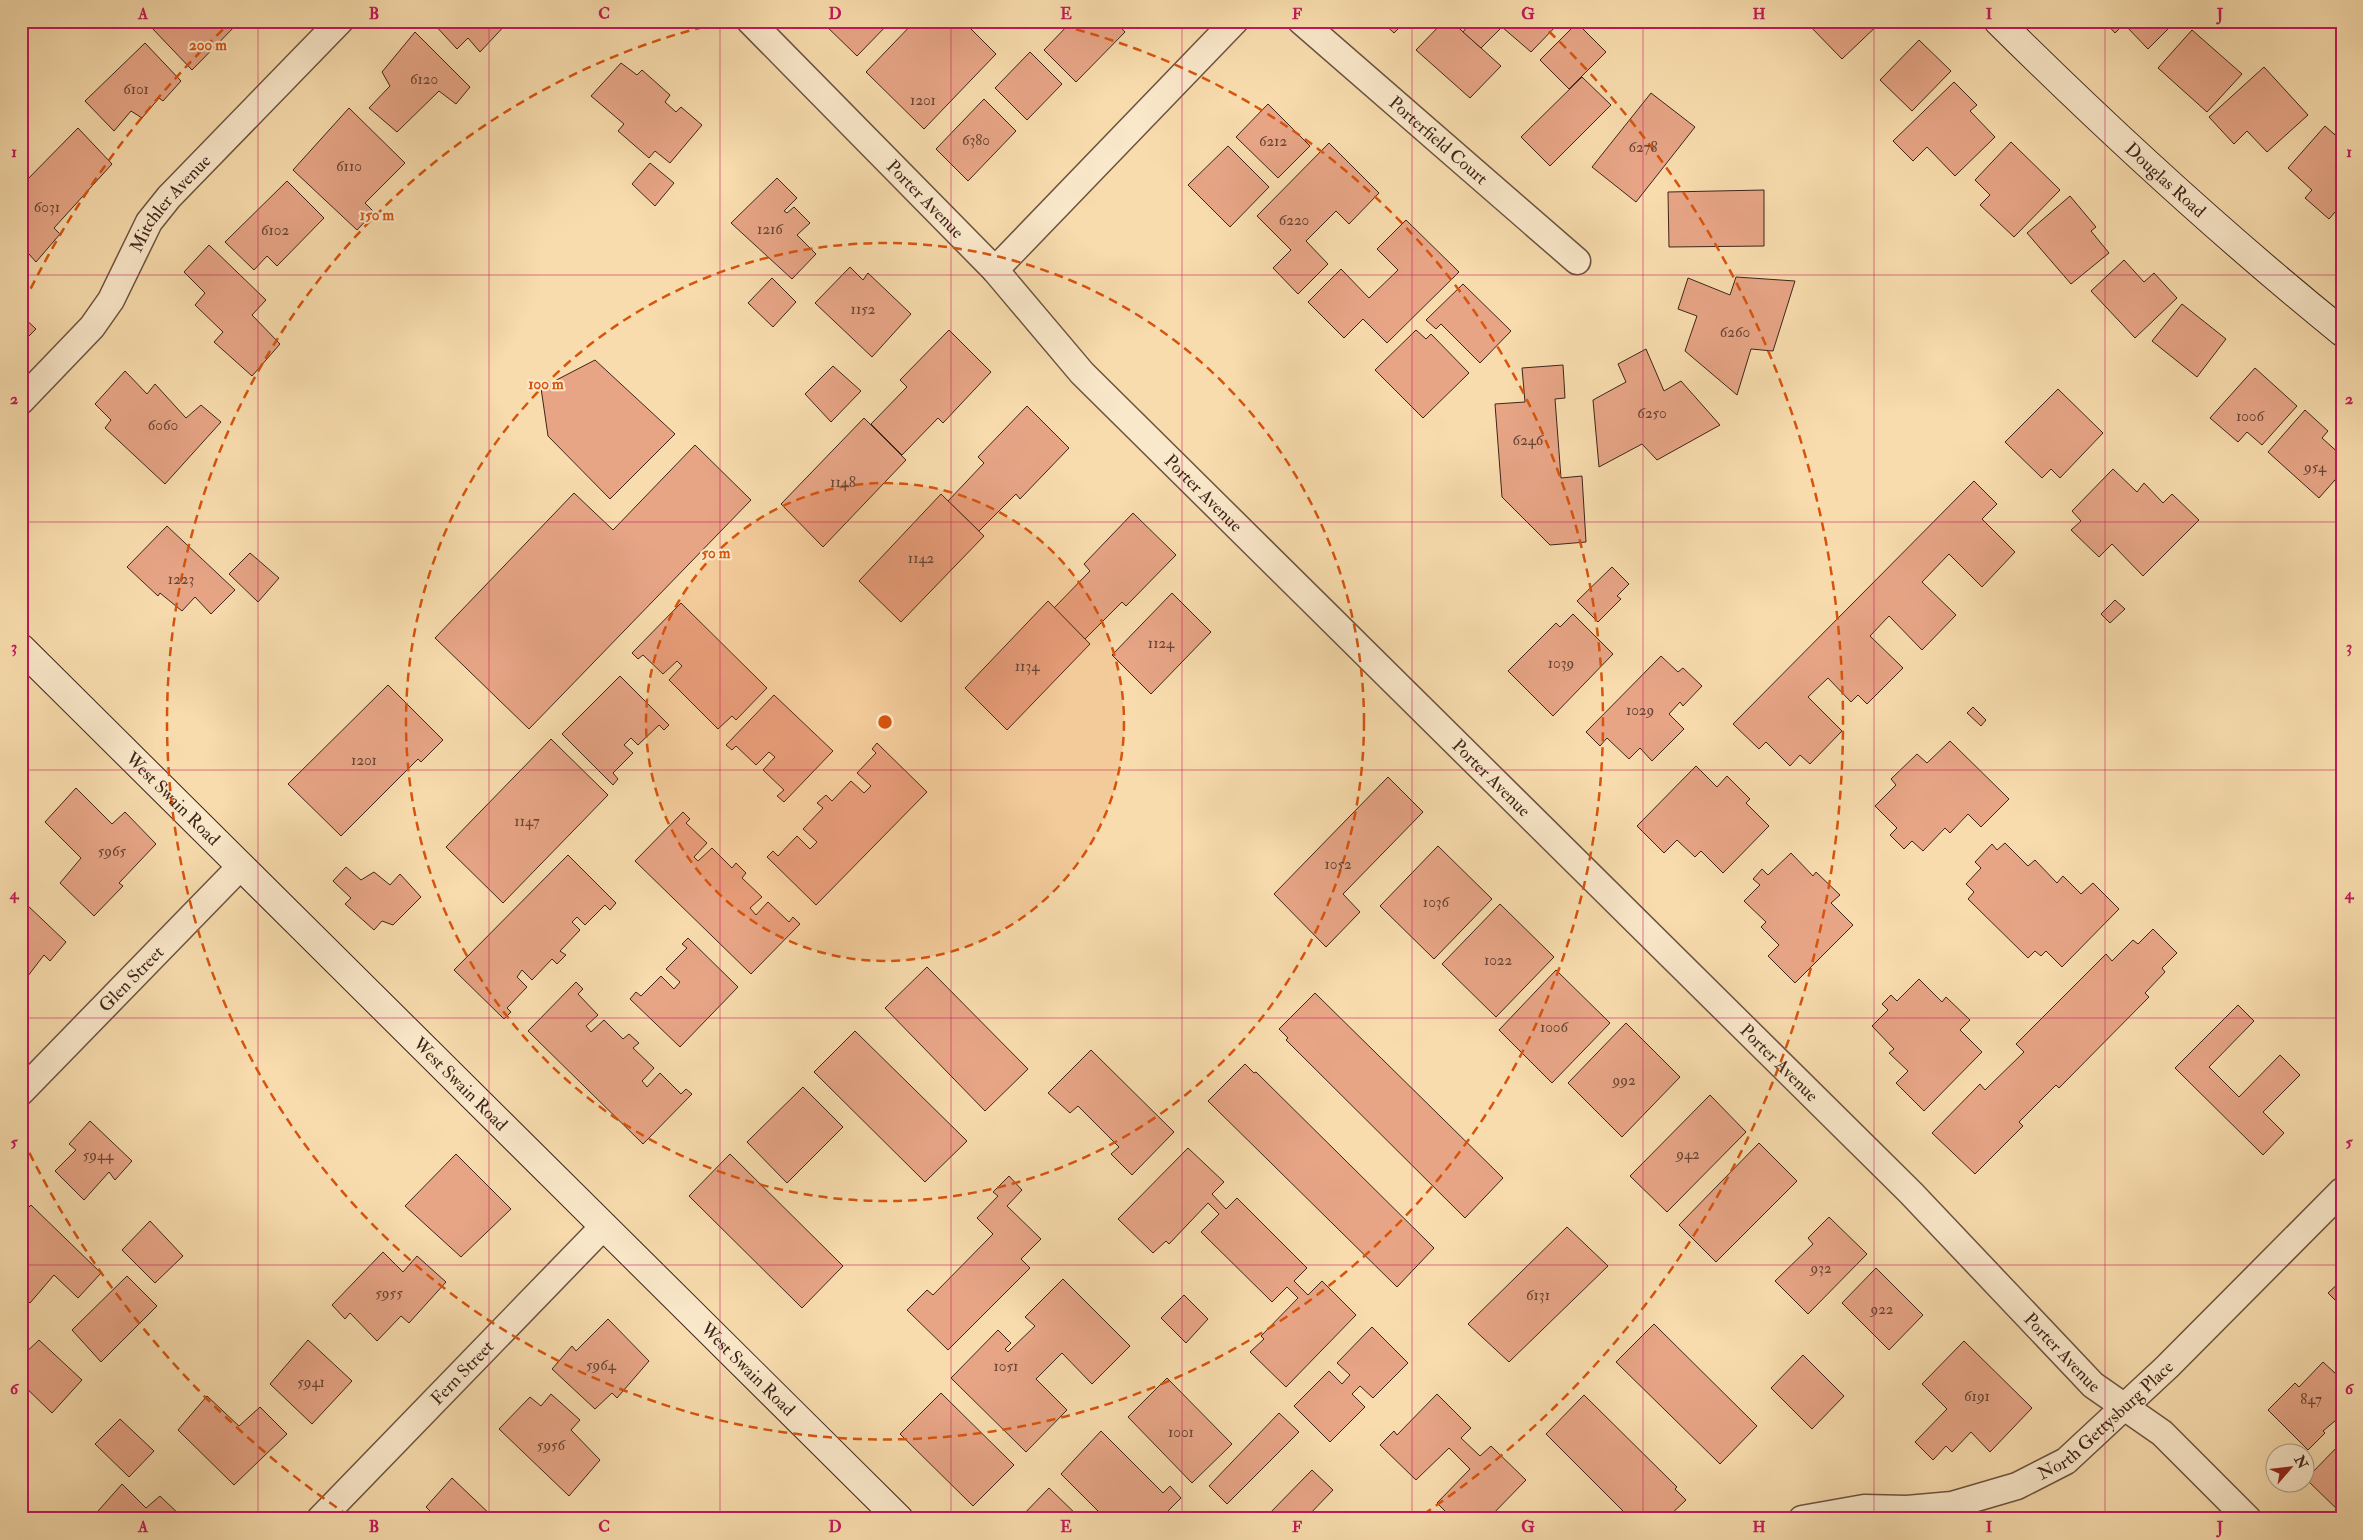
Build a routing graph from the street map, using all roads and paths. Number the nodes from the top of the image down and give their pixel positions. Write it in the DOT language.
graph roads {
  1 [pos="340,21"];
  2 [pos="750,21"];
  3 [pos="1235,21"];
  4 [pos="1301,21"];
  5 [pos="1998,21"];
  6 [pos="1577,262"];
  7 [pos="995,270"];
  8 [pos="2342,332"];
  9 [pos="21,401"];
  10 [pos="21,648"];
  11 [pos="241,866"];
  12 [pos="21,1092"];
  13 [pos="2342,1191"];
  14 [pos="604,1226"];
  15 [pos="2126,1407"];
  16 [pos="320,1519"];
  17 [pos="899,1519"];
  18 [pos="1802,1519"];
  19 [pos="2248,1519"];
  1 -- 9 [label="street, Mitchler Avenue"];
  2 -- 7 [label="street, Porter Avenue"];
  3 -- 7 [label="street"];
  4 -- 6 [label="street, Porterfield Court"];
  5 -- 8 [label="street, Douglas Road"];
  7 -- 15 [label="street, Porter Avenue"];
  10 -- 11 [label="street, West Swain Road"];
  11 -- 12 [label="street, Glen Street"];
  11 -- 14 [label="street, West Swain Road"];
  13 -- 15 [label="street, North Gettysburg Place"];
  14 -- 16 [label="street, Fern Street"];
  14 -- 17 [label="street, West Swain Road"];
  15 -- 18 [label="street, North Gettysburg Place"];
  15 -- 19 [label="street, Porter Avenue"];
}
